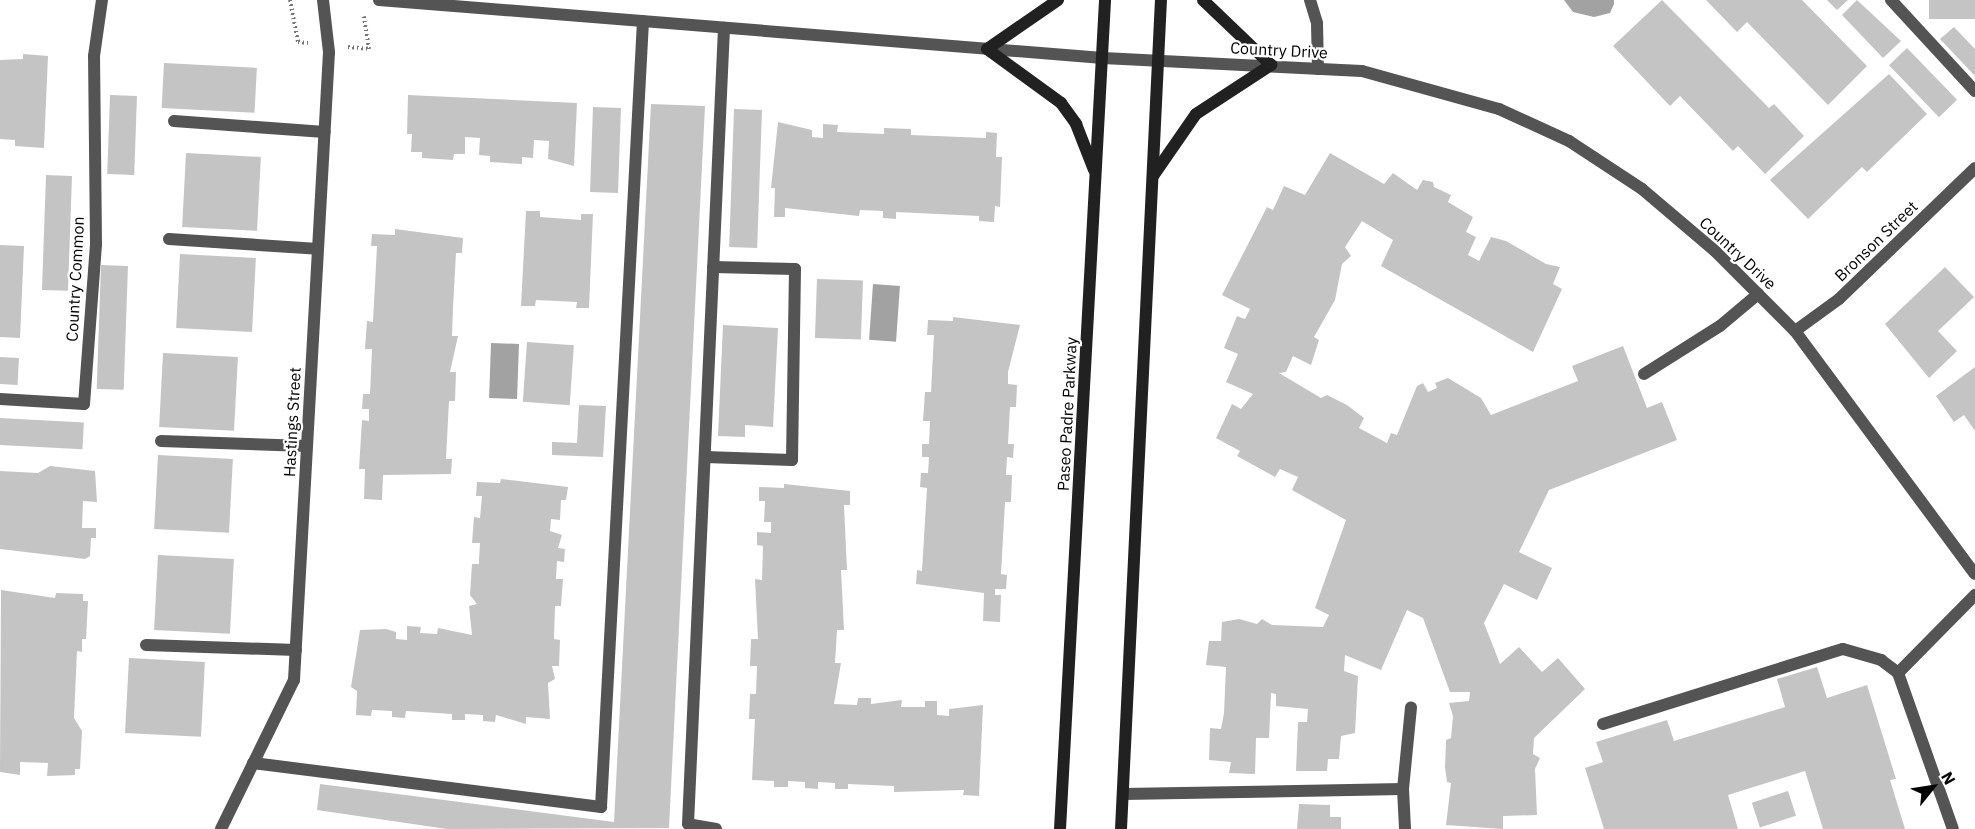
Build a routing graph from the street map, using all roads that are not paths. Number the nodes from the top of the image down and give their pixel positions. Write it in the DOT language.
graph roads {
  1 [pos="102,0"];
  2 [pos="322,0"];
  3 [pos="379,0"];
  4 [pos="1058,0"];
  5 [pos="1105,0"];
  6 [pos="1161,0"];
  7 [pos="1203,0"];
  8 [pos="1310,0"];
  9 [pos="1891,0"];
  10 [pos="643,21"];
  11 [pos="724,28"];
  12 [pos="987,49"];
  13 [pos="1103,58"];
  14 [pos="1158,61"];
  15 [pos="1271,65"];
  16 [pos="1318,69"];
  17 [pos="1975,91"];
  18 [pos="174,121"];
  19 [pos="325,132"];
  20 [pos="1975,168"];
  21 [pos="1096,175"];
  22 [pos="1153,178"];
  23 [pos="169,239"];
  24 [pos="318,249"];
  25 [pos="714,267"];
  26 [pos="1758,294"];
  27 [pos="1795,331"];
  28 [pos="1644,374"];
  29 [pos="0,399"];
  30 [pos="161,441"];
  31 [pos="307,446"];
  32 [pos="705,457"];
  33 [pos="1975,574"];
  34 [pos="1975,595"];
  35 [pos="146,645"];
  36 [pos="296,650"];
  37 [pos="1898,673"];
  38 [pos="1411,707"];
  39 [pos="1603,724"];
  40 [pos="253,763"];
  41 [pos="1403,789"];
  42 [pos="1123,794"];
  43 [pos="221,829"];
  44 [pos="716,829"];
  45 [pos="1060,829"];
  46 [pos="1121,829"];
  47 [pos="1405,829"];
  48 [pos="1953,829"];
  1 -- 29 [label="street, Country Common"];
  2 -- 19 [label="street, Hastings Street"];
  3 -- 10 [label="street, Country Drive"];
  4 -- 12 [label="main road"];
  5 -- 13 [label="main road, Paseo Padre Parkway"];
  6 -- 14 [label="main road"];
  7 -- 15 [label="main road"];
  8 -- 16 [label="street"];
  9 -- 17 [label="street"];
  10 -- 11 [label="street, Country Drive"];
  10 -- 40 [label="street"];
  11 -- 12 [label="street, Country Drive"];
  11 -- 25 [label="street"];
  12 -- 13 [label="street, Country Drive"];
  12 -- 21 [label="main road"];
  13 -- 14 [label="street, Country Drive"];
  13 -- 21 [label="main road, Paseo Padre Parkway"];
  14 -- 15 [label="street, Country Drive"];
  14 -- 22 [label="main road"];
  15 -- 16 [label="street, Country Drive"];
  15 -- 22 [label="main road"];
  16 -- 26 [label="street, Country Drive"];
  18 -- 19 [label="street"];
  19 -- 24 [label="street, Hastings Street"];
  20 -- 27 [label="street, Bronson Street"];
  21 -- 45 [label="main road, Paseo Padre Parkway"];
  22 -- 42 [label="main road"];
  23 -- 24 [label="street"];
  24 -- 31 [label="street, Hastings Street"];
  25 -- 32 [label="street"];
  25 -- 32 [label="street"];
  26 -- 27 [label="street, Country Drive"];
  26 -- 28 [label="street"];
  27 -- 33 [label="street, Country Drive"];
  30 -- 31 [label="street"];
  31 -- 36 [label="street, Hastings Street"];
  32 -- 44 [label="street"];
  34 -- 37 [label="street"];
  35 -- 36 [label="street"];
  36 -- 40 [label="street, Hastings Street"];
  37 -- 39 [label="street"];
  37 -- 48 [label="street"];
  38 -- 41 [label="street"];
  40 -- 43 [label="street, Hastings Street"];
  41 -- 42 [label="street"];
  41 -- 47 [label="street"];
  42 -- 46 [label="main road"];
}
